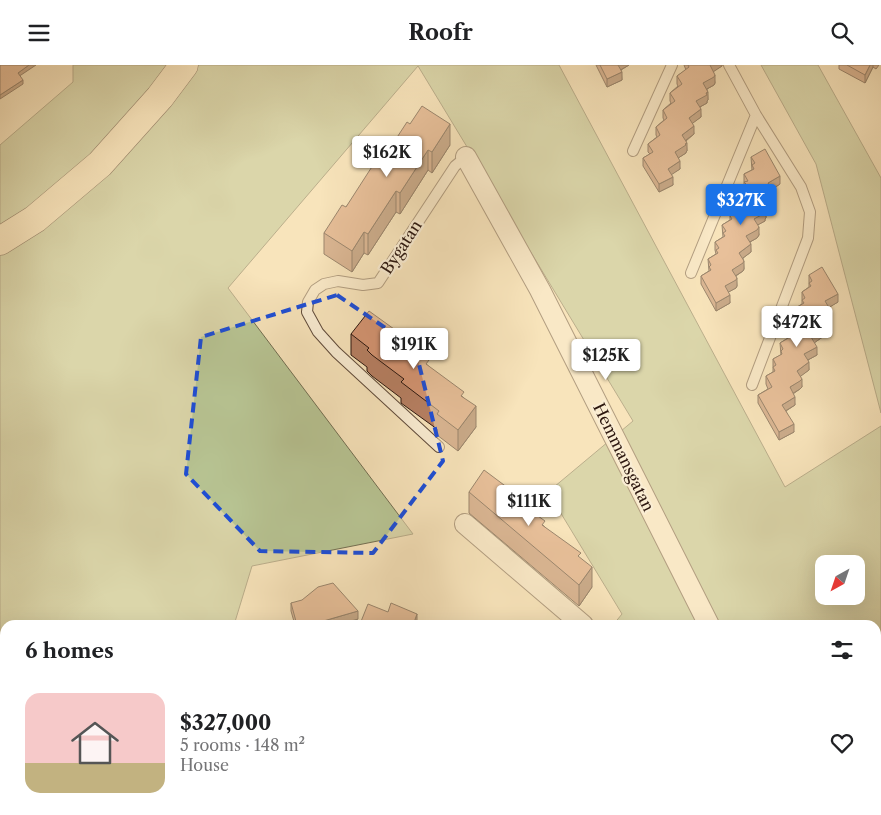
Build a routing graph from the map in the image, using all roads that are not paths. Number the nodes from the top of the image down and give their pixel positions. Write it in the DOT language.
graph roads {
  1 [pos="184,65"];
  2 [pos="672,65"];
  3 [pos="729,65"];
  4 [pos="756,115"];
  5 [pos="633,151"];
  6 [pos="466,157"];
  7 [pos="0,241"];
  8 [pos="691,273"];
  9 [pos="752,385"];
  10 [pos="439,447"];
  11 [pos="465,524"];
  12 [pos="576,620"];
  13 [pos="706,620"];
  1 -- 7 [label="main road"];
  2 -- 5 [label="lane"];
  3 -- 4 [label="lane"];
  4 -- 8 [label="lane"];
  4 -- 9 [label="lane"];
  6 -- 10 [label="lane, Bygatan"];
  6 -- 13 [label="street, Hemmansgatan"];
  11 -- 12 [label="street"];
}
